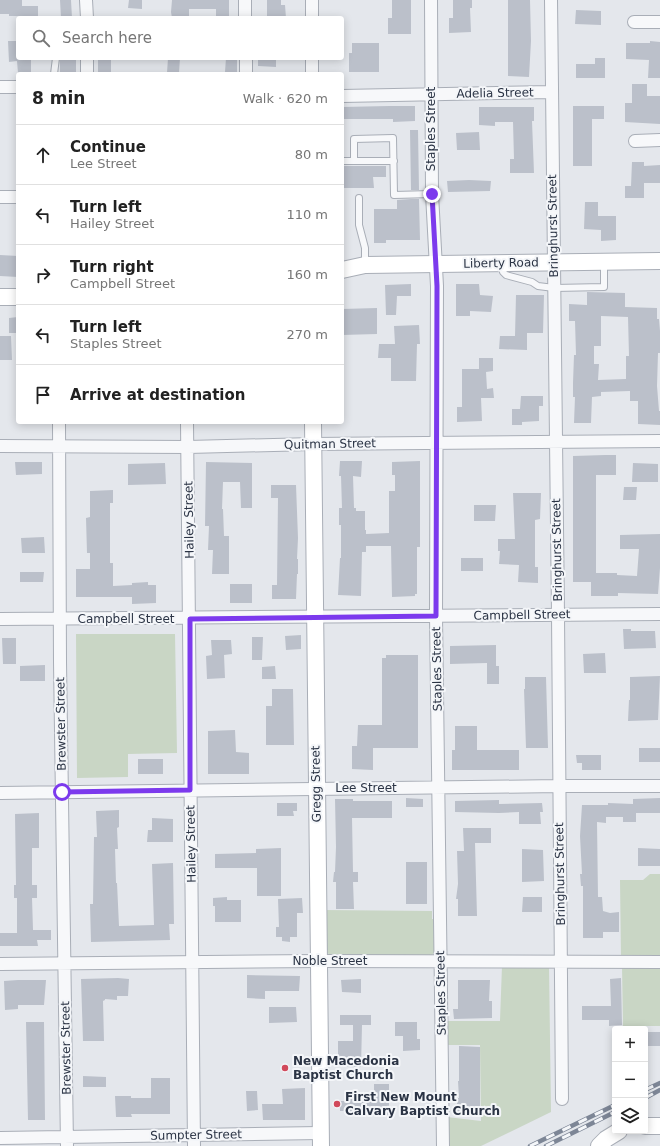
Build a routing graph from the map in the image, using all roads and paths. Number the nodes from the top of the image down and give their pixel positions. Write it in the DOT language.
graph roads {
  1 [pos="86,0"];
  2 [pos="245,0"];
  3 [pos="312,0"];
  4 [pos="431,0"];
  5 [pos="551,0"];
  6 [pos="87,16"];
  7 [pos="245,16"];
  8 [pos="312,16"];
  9 [pos="634,22"];
  10 [pos="660,22"];
  11 [pos="56,60"];
  12 [pos="87,60"];
  13 [pos="246,60"];
  14 [pos="312,60"];
  15 [pos="54,72"];
  16 [pos="87,72"];
  17 [pos="246,72"];
  18 [pos="312,72"];
  19 [pos="0,87"];
  20 [pos="16,87"];
  21 [pos="551,92"];
  22 [pos="431,94"];
  23 [pos="344,96"];
  24 [pos="660,140"];
  25 [pos="635,141"];
  26 [pos="354,161"];
  27 [pos="394,161"];
  28 [pos="344,162"];
  29 [pos="432,194"];
  30 [pos="0,197"];
  31 [pos="16,197"];
  32 [pos="359,198"];
  33 [pos="604,261"];
  34 [pos="660,261"];
  35 [pos="553,262"];
  36 [pos="502,263"];
  37 [pos="365,265"];
  38 [pos="436,265"];
  39 [pos="344,270"];
  40 [pos="554,288"];
  41 [pos="0,297"];
  42 [pos="16,297"];
  43 [pos="59,424"];
  44 [pos="187,424"];
  45 [pos="313,424"];
  46 [pos="660,441"];
  47 [pos="555,442"];
  48 [pos="313,444"];
  49 [pos="436,444"];
  50 [pos="0,446"];
  51 [pos="59,446"];
  52 [pos="188,447"];
  53 [pos="660,614"];
  54 [pos="558,615"];
  55 [pos="436,616"];
  56 [pos="315,617"];
  57 [pos="0,619"];
  58 [pos="60,619"];
  59 [pos="190,619"];
  60 [pos="559,786"];
  61 [pos="660,786"];
  62 [pos="316,788"];
  63 [pos="438,788"];
  64 [pos="190,790"];
  65 [pos="62,792"];
  66 [pos="0,793"];
  67 [pos="319,961"];
  68 [pos="441,961"];
  69 [pos="561,961"];
  70 [pos="192,962"];
  71 [pos="660,962"];
  72 [pos="65,963"];
  73 [pos="0,964"];
  74 [pos="562,1099"];
  75 [pos="648,1126"];
  76 [pos="660,1126"];
  77 [pos="614,1134"];
  78 [pos="0,1138"];
  79 [pos="194,1140"];
  80 [pos="320,1140"];
  81 [pos="67,1141"];
  82 [pos="443,1146"];
  83 [pos="599,1146"];
  1 -- 6 [label="street"];
  2 -- 7 [label="street"];
  3 -- 8 [label="street"];
  4 -- 22 [label="street, Staples Street"];
  5 -- 21 [label="street, Bringhurst Street"];
  9 -- 10 [label="street"];
  11 -- 15 [label="lane"];
  12 -- 16 [label="street"];
  13 -- 17 [label="street"];
  14 -- 18 [label="street"];
  19 -- 20 [label="street"];
  21 -- 22 [label="street, Adelia Street"];
  21 -- 35 [label="street, Bringhurst Street"];
  22 -- 23 [label="street, Adelia Street"];
  22 -- 29 [label="street, Staples Street"];
  24 -- 25 [label="street"];
  26 -- 27 [label="lane"];
  26 -- 27 [label="lane"];
  26 -- 28 [label="lane"];
  27 -- 29 [label="lane"];
  29 -- 38 [label="street, Staples Street"];
  30 -- 31 [label="street"];
  32 -- 37 [label="lane"];
  33 -- 34 [label="street, Liberty Road"];
  33 -- 35 [label="street, Liberty Road"];
  33 -- 40 [label="lane"];
  35 -- 36 [label="street, Liberty Road"];
  35 -- 40 [label="street, Bringhurst Street"];
  36 -- 38 [label="street, Liberty Road"];
  36 -- 40 [label="lane"];
  37 -- 38 [label="street, Liberty Road"];
  37 -- 39 [label="street, Liberty Road"];
  38 -- 49 [label="street, Staples Street"];
  40 -- 47 [label="street, Bringhurst Street"];
  41 -- 42 [label="street"];
  43 -- 51 [label="street, Brewster Street"];
  44 -- 52 [label="street, Hailey Street"];
  45 -- 48 [label="street, Gregg Street"];
  46 -- 47 [label="street, Quitman Street"];
  47 -- 49 [label="street, Quitman Street"];
  47 -- 54 [label="street, Bringhurst Street"];
  48 -- 49 [label="street, Quitman Street"];
  48 -- 52 [label="street, Quitman Street"];
  48 -- 56 [label="street, Gregg Street"];
  49 -- 55 [label="street, Staples Street"];
  50 -- 51 [label="street, Quitman Street"];
  51 -- 52 [label="street, Quitman Street"];
  51 -- 58 [label="street, Brewster Street"];
  52 -- 59 [label="street, Hailey Street"];
  53 -- 54 [label="street, Campbell Street"];
  54 -- 55 [label="street, Campbell Street"];
  54 -- 60 [label="street, Bringhurst Street"];
  55 -- 56 [label="street, Campbell Street"];
  55 -- 63 [label="street, Staples Street"];
  56 -- 59 [label="street, Campbell Street"];
  56 -- 62 [label="street, Gregg Street"];
  57 -- 58 [label="street, Campbell Street"];
  58 -- 59 [label="street, Campbell Street"];
  58 -- 65 [label="street, Brewster Street"];
  59 -- 64 [label="street, Hailey Street"];
  60 -- 61 [label="street, Lee Street"];
  60 -- 63 [label="street, Lee Street"];
  60 -- 69 [label="street, Bringhurst Street"];
  62 -- 63 [label="street, Lee Street"];
  62 -- 64 [label="street, Lee Street"];
  62 -- 67 [label="street, Gregg Street"];
  63 -- 68 [label="street, Staples Street"];
  64 -- 65 [label="street, Lee Street"];
  64 -- 70 [label="street, Hailey Street"];
  65 -- 66 [label="street, Lee Street"];
  65 -- 72 [label="street, Brewster Street"];
  67 -- 68 [label="street, Noble Street"];
  67 -- 70 [label="street, Noble Street"];
  67 -- 80 [label="street, Gregg Street"];
  68 -- 69 [label="street, Noble Street"];
  68 -- 82 [label="street, Staples Street"];
  69 -- 71 [label="street, Noble Street"];
  69 -- 74 [label="street, Bringhurst Street"];
  70 -- 72 [label="street, Noble Street"];
  70 -- 79 [label="street, Hailey Street"];
  72 -- 73 [label="street, Noble Street"];
  72 -- 81 [label="street, Brewster Street"];
  75 -- 76 [label="street"];
  77 -- 83 [label="street"];
  78 -- 81 [label="street, Sumpter Street"];
  79 -- 80 [label="street, Sumpter Street"];
  79 -- 81 [label="street, Sumpter Street"];
}
